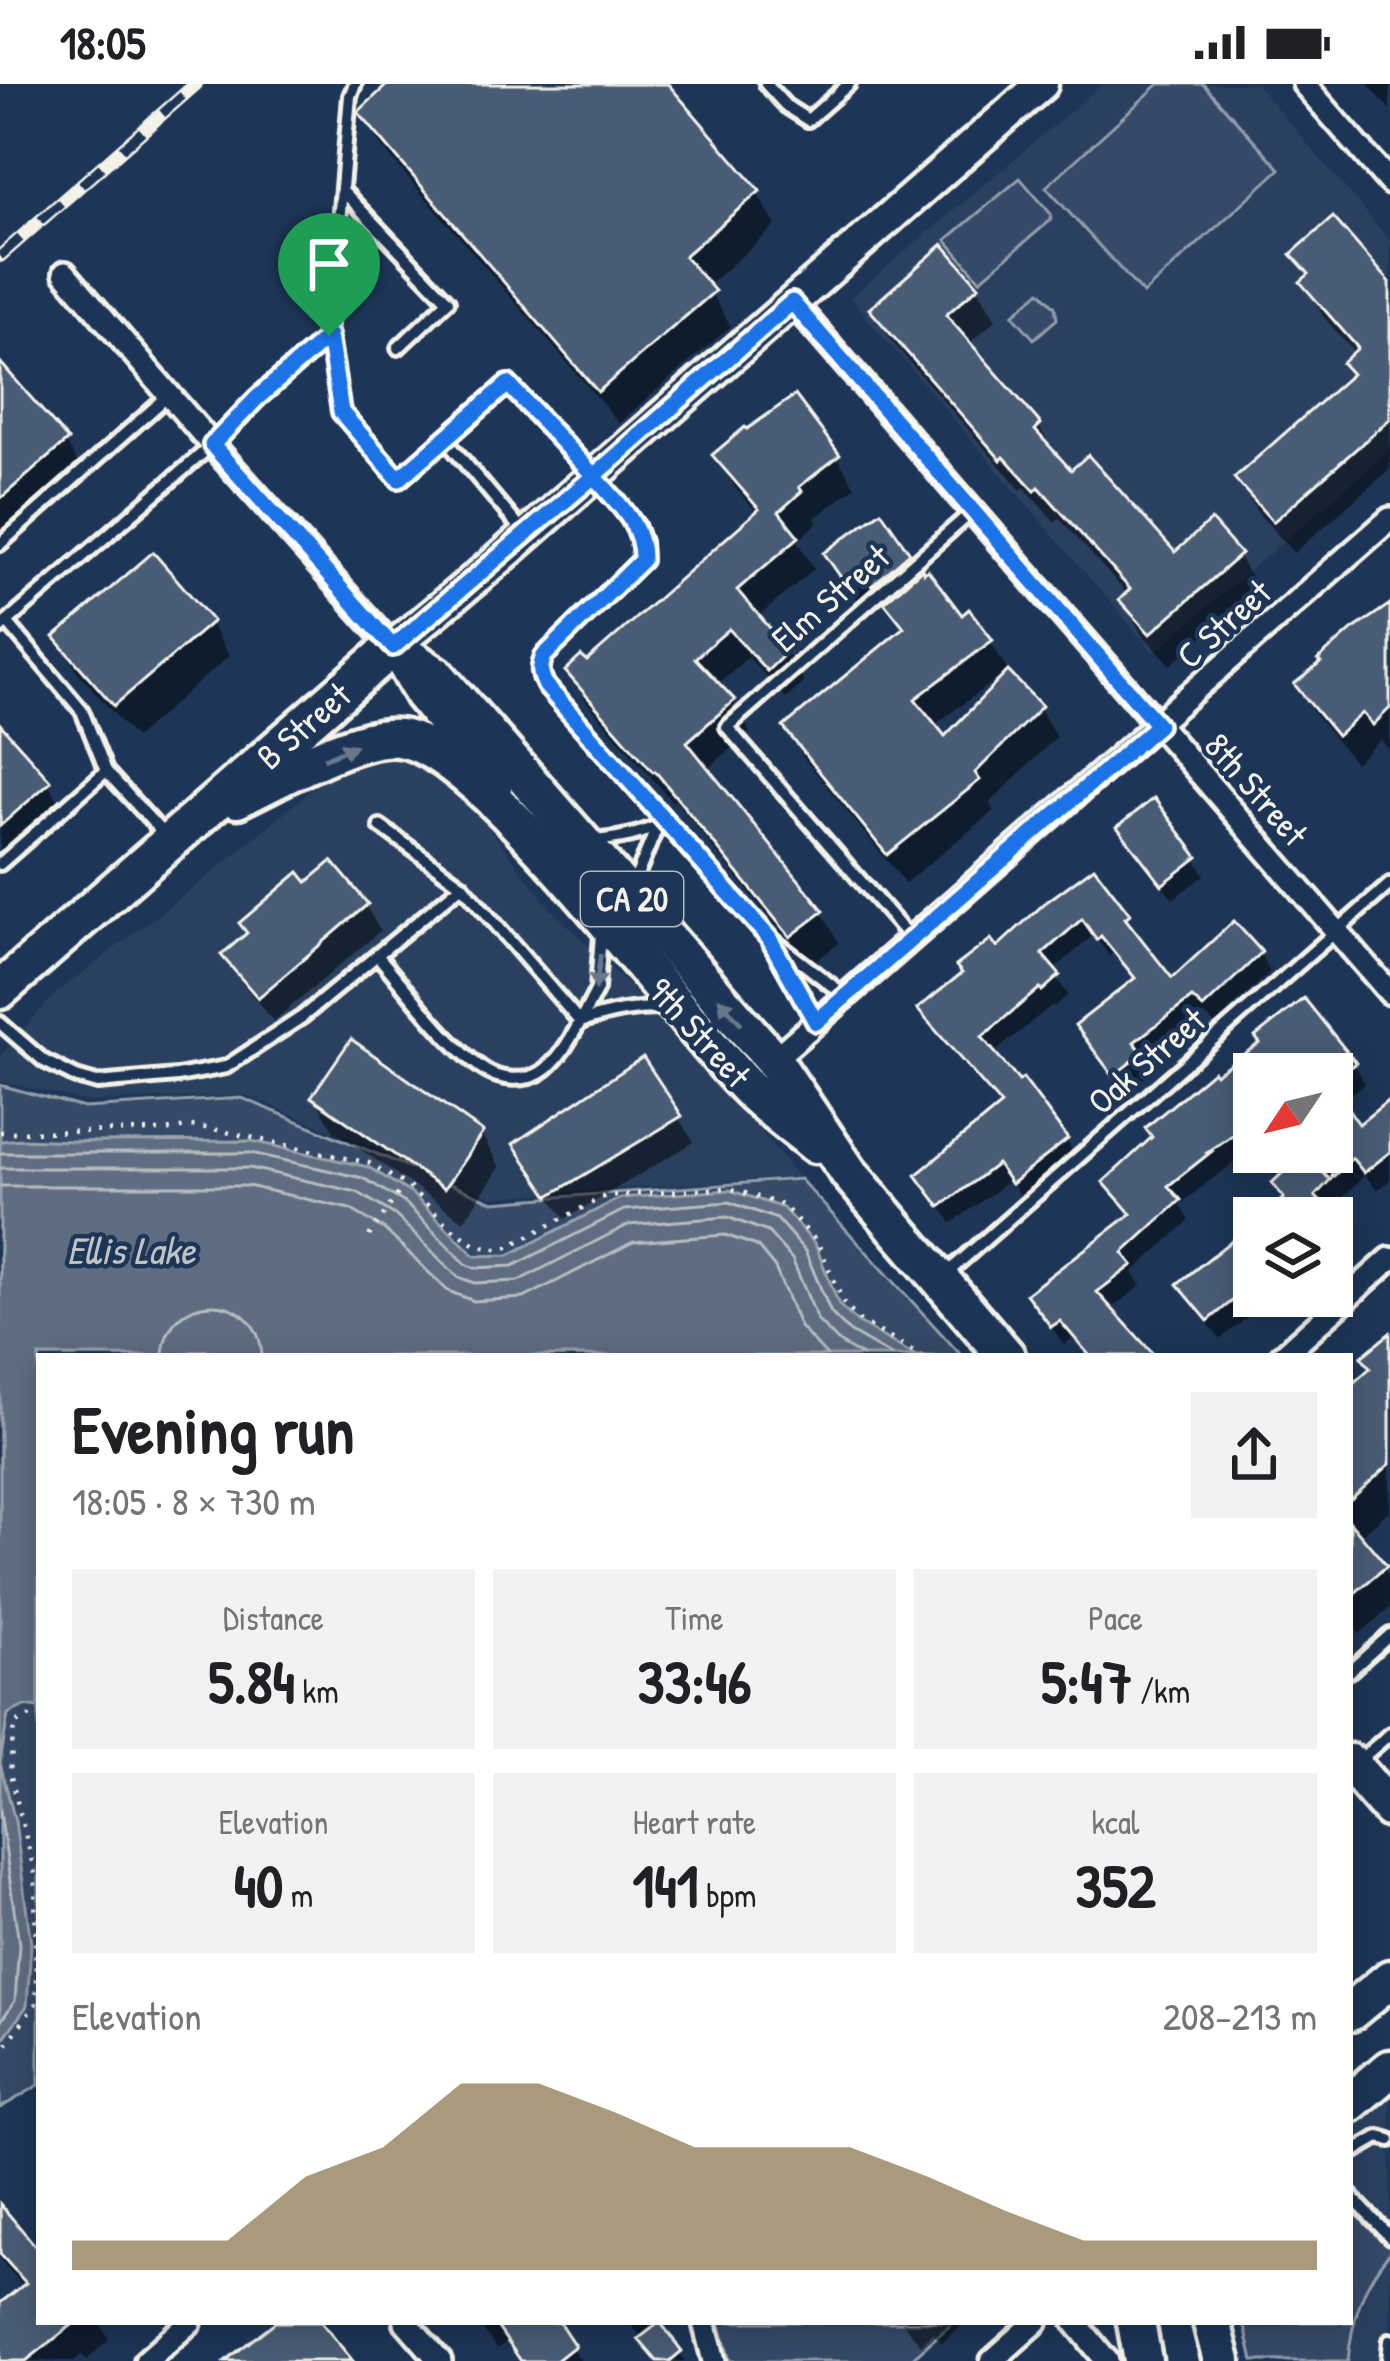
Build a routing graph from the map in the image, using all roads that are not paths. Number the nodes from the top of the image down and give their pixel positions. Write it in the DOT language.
graph roads {
  1 [pos="355,84"];
  2 [pos="766,84"];
  3 [pos="848,84"];
  4 [pos="1042,84"];
  5 [pos="1304,84"];
  6 [pos="1382,156"];
  7 [pos="1390,183"];
  8 [pos="343,191"];
  9 [pos="64,273"];
  10 [pos="792,302"];
  11 [pos="329,336"];
  12 [pos="398,349"];
  13 [pos="169,395"];
  14 [pos="445,440"];
  15 [pos="212,445"];
  16 [pos="594,476"];
  17 [pos="973,511"];
  18 [pos="1390,519"];
  19 [pos="526,535"];
  20 [pos="0,544"];
  21 [pos="3,625"];
  22 [pos="393,647"];
  23 [pos="1158,725"];
  24 [pos="106,771"];
  25 [pos="661,824"];
  26 [pos="380,826"];
  27 [pos="183,830"];
  28 [pos="530,837"];
  29 [pos="583,843"];
  30 [pos="0,865"];
  31 [pos="1390,884"];
  32 [pos="462,885"];
  33 [pos="615,907"];
  34 [pos="1337,932"];
  35 [pos="769,938"];
  36 [pos="911,938"];
  37 [pos="377,955"];
  38 [pos="0,990"];
  39 [pos="1390,993"];
  40 [pos="847,997"];
  41 [pos="679,1009"];
  42 [pos="580,1022"];
  43 [pos="816,1022"];
  44 [pos="0,1023"];
  45 [pos="773,1060"];
  46 [pos="849,1173"];
  47 [pos="1390,1259"];
  48 [pos="940,1280"];
  49 [pos="1003,1353"];
  50 [pos="1285,1353"];
  51 [pos="1390,1635"];
  52 [pos="1353,1668"];
  53 [pos="1390,1735"];
  54 [pos="1353,1763"];
  55 [pos="1353,1767"];
  56 [pos="1390,1809"];
  57 [pos="1390,1978"];
  58 [pos="1353,2009"];
  59 [pos="1390,2068"];
  60 [pos="1353,2100"];
  61 [pos="1390,2140"];
  62 [pos="1353,2152"];
  63 [pos="1353,2198"];
  64 [pos="1390,2237"];
  65 [pos="187,2325"];
  66 [pos="409,2325"];
  67 [pos="705,2325"];
  68 [pos="1033,2325"];
  69 [pos="1078,2325"];
  70 [pos="1137,2325"];
  71 [pos="1213,2325"];
  72 [pos="1390,2339"];
  73 [pos="146,2361"];
  74 [pos="440,2361"];
  75 [pos="714,2361"];
  76 [pos="992,2361"];
  77 [pos="1107,2361"];
  78 [pos="1143,2361"];
  79 [pos="1222,2361"];
  80 [pos="1388,2361"];
  1 -- 8 [label="lane"];
  2 -- 3 [label="lane"];
  4 -- 10 [label="main road, B Street"];
  5 -- 6 [label="street"];
  6 -- 7 [label="street"];
  8 -- 11 [label="lane"];
  8 -- 12 [label="lane"];
  9 -- 13 [label="street, 9th Street"];
  10 -- 16 [label="main road, B Street"];
  10 -- 17 [label="street, 8th Street"];
  11 -- 14 [label="lane"];
  11 -- 15 [label="lane"];
  13 -- 15 [label="street, 9th Street"];
  13 -- 20 [label="lane"];
  14 -- 16 [label="lane"];
  14 -- 19 [label="lane"];
  15 -- 21 [label="lane"];
  15 -- 22 [label="street, 9th Street"];
  16 -- 19 [label="main road, B Street"];
  16 -- 25 [label="lane"];
  17 -- 23 [label="street, 8th Street"];
  17 -- 36 [label="lane, Elm Street"];
  18 -- 23 [label="street, C Street"];
  19 -- 22 [label="main road, B Street"];
  21 -- 24 [label="lane"];
  22 -- 27 [label="highway, B Street / CA 20"];
  22 -- 28 [label="main road, 9th Street"];
  22 -- 29 [label="highway, 9th Street / CA 20"];
  23 -- 34 [label="street, 8th Street"];
  23 -- 36 [label="street, C Street"];
  24 -- 27 [label="lane"];
  24 -- 30 [label="lane"];
  25 -- 29 [label="lane"];
  25 -- 33 [label="lane"];
  25 -- 35 [label="lane"];
  26 -- 32 [label="lane"];
  27 -- 28 [label="highway, CA 20, one-way"];
  27 -- 38 [label="highway, B Street / CA 20"];
  28 -- 33 [label="highway, 9th Street / CA 20"];
  29 -- 33 [label="highway, 9th Street / CA 20"];
  31 -- 34 [label="lane, Oak Street"];
  32 -- 37 [label="lane"];
  32 -- 42 [label="lane"];
  33 -- 41 [label="highway, 9th Street / CA 20"];
  33 -- 42 [label="lane, one-way"];
  45 -- 33 [label="highway, 9th Street / CA 20, one-way"];
  34 -- 39 [label="street, 8th Street"];
  34 -- 48 [label="lane, Oak Street"];
  35 -- 40 [label="lane"];
  35 -- 43 [label="lane"];
  36 -- 40 [label="street, C Street"];
  37 -- 42 [label="lane"];
  37 -- 44 [label="lane"];
  40 -- 43 [label="street, C Street"];
  41 -- 42 [label="lane"];
  41 -- 46 [label="highway, 9th Street / CA 20"];
  43 -- 45 [label="street, C Street"];
  45 -- 46 [label="highway, 9th Street / CA 20"];
  46 -- 48 [label="highway, 9th Street / CA 20"];
  47 -- 50 [label="street"];
  48 -- 49 [label="highway, 9th Street / CA 20"];
  51 -- 52 [label="lane"];
  53 -- 54 [label="lane"];
  55 -- 56 [label="highway"];
  57 -- 58 [label="highway"];
  59 -- 60 [label="highway"];
  61 -- 62 [label="lane"];
  63 -- 64 [label="lane"];
  65 -- 73 [label="street"];
  66 -- 74 [label="street"];
  67 -- 75 [label="street"];
  68 -- 76 [label="street"];
  69 -- 77 [label="street"];
  70 -- 78 [label="highway"];
  71 -- 79 [label="highway"];
  72 -- 80 [label="lane"];
}
